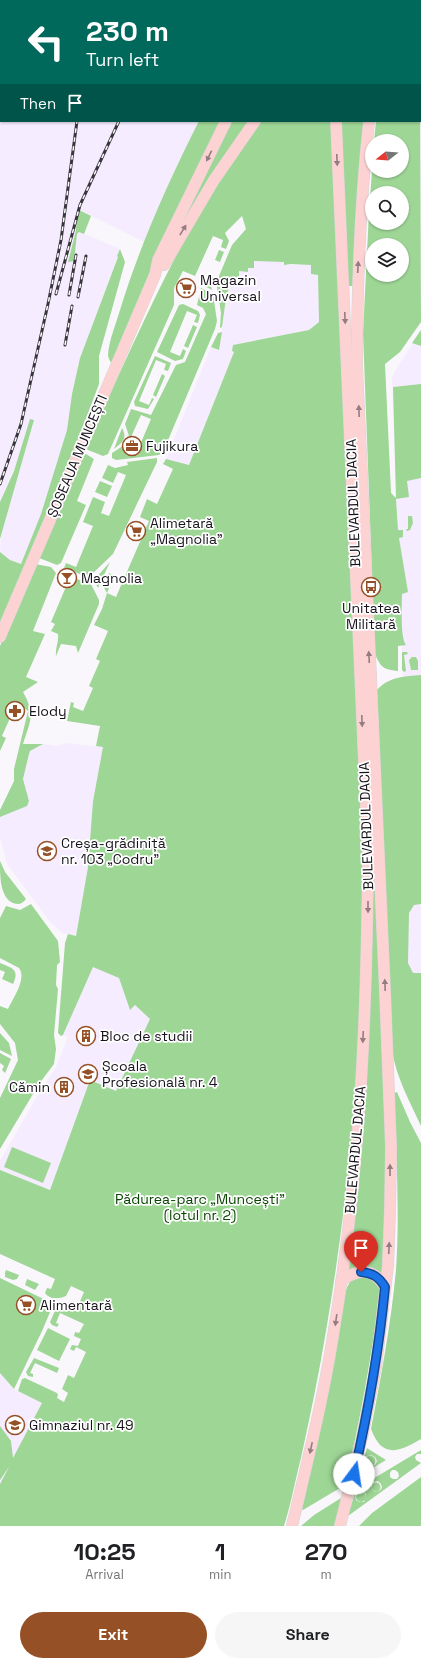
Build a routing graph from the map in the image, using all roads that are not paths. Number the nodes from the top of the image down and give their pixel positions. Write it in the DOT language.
graph roads {
  1 [pos="226,122"];
  2 [pos="254,122"];
  3 [pos="336,122"];
  4 [pos="369,122"];
  5 [pos="155,274"];
  6 [pos="344,291"];
  7 [pos="357,291"];
  8 [pos="0,637"];
  9 [pos="366,682"];
  10 [pos="341,1281"];
  11 [pos="385,1287"];
  12 [pos="292,1526"];
  13 [pos="340,1526"];
  1 -- 5 [label="main road, ȘOSEAUA MUNCEȘTI, one-way"];
  5 -- 2 [label="main road, ȘOSEAUA MUNCEȘTI, one-way"];
  3 -- 6 [label="main road, BULEVARDUL DACIA, one-way"];
  7 -- 4 [label="main road, BULEVARDUL DACIA, one-way"];
  5 -- 8 [label="main road, ȘOSEAUA MUNCEȘTI"];
  6 -- 7 [label="main road"];
  6 -- 9 [label="main road, BULEVARDUL DACIA, one-way"];
  9 -- 7 [label="main road, BULEVARDUL DACIA, one-way"];
  9 -- 10 [label="main road, BULEVARDUL DACIA, one-way"];
  11 -- 9 [label="main road, BULEVARDUL DACIA, one-way"];
  10 -- 11 [label="main road"];
  10 -- 12 [label="main road, BULEVARDUL DACIA, one-way"];
  11 -- 13 [label="main road, BULEVARDUL DACIA"];
}
